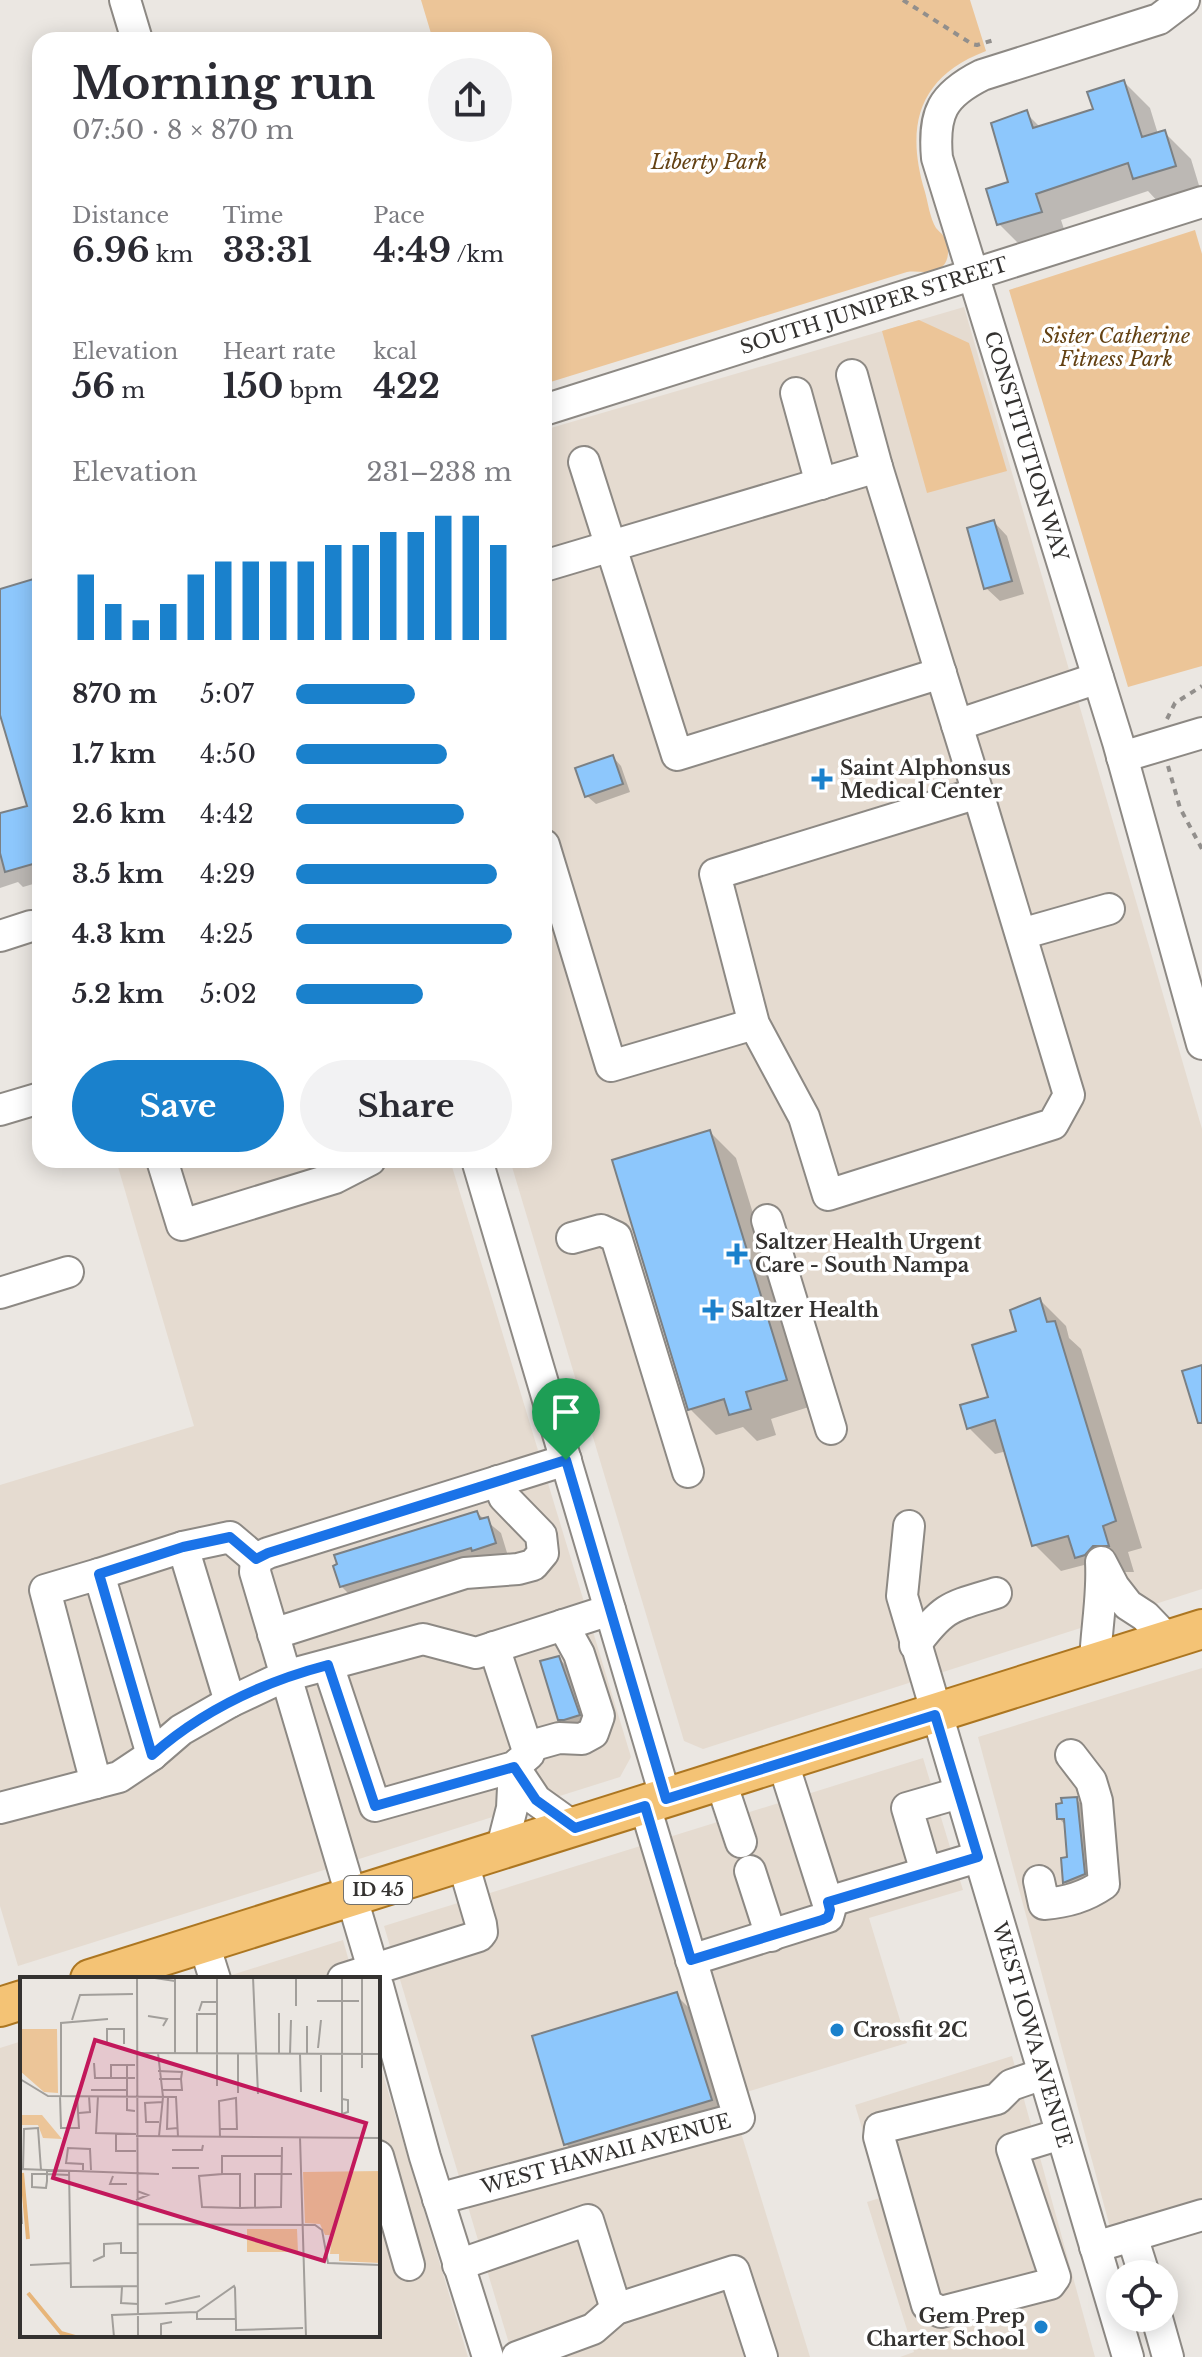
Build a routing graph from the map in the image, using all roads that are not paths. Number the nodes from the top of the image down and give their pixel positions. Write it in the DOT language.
graph roads {
  1 [pos="125,0"];
  2 [pos="1184,0"];
  3 [pos="135,32"];
  4 [pos="1202,202"];
  5 [pos="974,276"];
  6 [pos="852,375"];
  7 [pos="796,393"];
  8 [pos="552,408"];
  9 [pos="584,462"];
  10 [pos="877,467"];
  11 [pos="821,484"];
  12 [pos="612,546"];
  13 [pos="552,563"];
  14 [pos="941,673"];
  15 [pos="1098,678"];
  16 [pos="957,725"];
  17 [pos="1202,733"];
  18 [pos="1122,757"];
  19 [pos="978,793"];
  20 [pos="552,877"];
  21 [pos="1109,909"];
  22 [pos="31,926"];
  23 [pos="1021,934"];
  24 [pos="0,936"];
  25 [pos="754,1024"];
  26 [pos="1202,1044"];
  27 [pos="32,1100"];
  28 [pos="0,1110"];
  29 [pos="164,1168"];
  30 [pos="354,1168"];
  31 [pos="479,1168"];
  32 [pos="767,1220"];
  33 [pos="572,1238"];
  34 [pos="68,1272"];
  35 [pos="0,1293"];
  36 [pos="831,1429"];
  37 [pos="566,1460"];
  38 [pos="688,1472"];
  39 [pos="498,1481"];
  40 [pos="909,1526"];
  41 [pos="183,1547"];
  42 [pos="256,1559"];
  43 [pos="99,1574"];
  44 [pos="996,1593"];
  45 [pos="610,1610"];
  46 [pos="563,1625"];
  47 [pos="273,1634"];
  48 [pos="1185,1635"];
  49 [pos="915,1645"];
  50 [pos="494,1647"];
  51 [pos="1095,1664"];
  52 [pos="328,1665"];
  53 [pos="285,1676"];
  54 [pos="230,1702"];
  55 [pos="935,1715"];
  56 [pos="152,1755"];
  57 [pos="1071,1755"];
  58 [pos="520,1757"];
  59 [pos="783,1763"];
  60 [pos="721,1782"];
  61 [pos="96,1783"];
  62 [pos="959,1793"];
  63 [pos="655,1803"];
  64 [pos="0,1808"];
  65 [pos="575,1828"];
  66 [pos="501,1851"];
  67 [pos="978,1857"];
  68 [pos="463,1863"];
  69 [pos="926,1872"];
  70 [pos="1039,1881"];
  71 [pos="353,1897"];
  72 [pos="828,1902"];
  73 [pos="771,1936"];
  74 [pos="691,1960"];
  75 [pos="209,1962"];
  76 [pos="103,1977"];
  77 [pos="376,1977"];
  78 [pos="378,1977"];
  79 [pos="380,2005"];
  80 [pos="389,2066"];
  81 [pos="1043,2074"];
  82 [pos="997,2099"];
  83 [pos="1061,2134"];
  84 [pos="1012,2149"];
  85 [pos="425,2157"];
  86 [pos="380,2166"];
  87 [pos="380,2169"];
  88 [pos="438,2199"];
  89 [pos="1202,2215"];
  90 [pos="1132,2236"];
  91 [pos="1095,2247"];
  92 [pos="1140,2260"];
  93 [pos="409,2265"];
  94 [pos="458,2265"];
  95 [pos="616,2309"];
  96 [pos="1161,2332"];
  97 [pos="488,2357"];
  98 [pos="517,2357"];
  99 [pos="762,2357"];
  100 [pos="1128,2357"];
  101 [pos="1168,2357"];
  1 -- 3 [label="street"];
  2 -- 5 [label="street, CONSTITUTION WAY"];
  4 -- 5 [label="street, SOUTH JUNIPER STREET"];
  5 -- 8 [label="street, SOUTH JUNIPER STREET"];
  5 -- 15 [label="street, CONSTITUTION WAY"];
  6 -- 10 [label="street"];
  7 -- 11 [label="street"];
  9 -- 12 [label="street"];
  10 -- 11 [label="street"];
  10 -- 14 [label="street"];
  11 -- 12 [label="street"];
  12 -- 13 [label="street"];
  12 -- 14 [label="street"];
  14 -- 16 [label="street"];
  15 -- 16 [label="street"];
  15 -- 18 [label="street, CONSTITUTION WAY"];
  16 -- 19 [label="street"];
  17 -- 18 [label="street"];
  18 -- 26 [label="street, CONSTITUTION WAY"];
  19 -- 23 [label="street"];
  19 -- 25 [label="street"];
  20 -- 25 [label="street"];
  21 -- 23 [label="street"];
  22 -- 24 [label="street"];
  23 -- 25 [label="street"];
  27 -- 28 [label="street"];
  29 -- 30 [label="street"];
  31 -- 37 [label="street, WEST HAWAII AVENUE"];
  32 -- 36 [label="street"];
  33 -- 38 [label="street"];
  34 -- 35 [label="street"];
  37 -- 39 [label="street"];
  37 -- 45 [label="street, WEST HAWAII AVENUE"];
  39 -- 42 [label="street"];
  39 -- 47 [label="street"];
  40 -- 49 [label="street, WEST IOWA AVENUE"];
  41 -- 42 [label="street"];
  41 -- 43 [label="street"];
  41 -- 54 [label="street"];
  42 -- 47 [label="street"];
  43 -- 56 [label="street"];
  43 -- 61 [label="street"];
  44 -- 49 [label="street"];
  45 -- 46 [label="street"];
  45 -- 63 [label="street, WEST HAWAII AVENUE"];
  46 -- 50 [label="street"];
  46 -- 58 [label="street"];
  47 -- 53 [label="street"];
  48 -- 51 [label="main road, ID 45"];
  48 -- 51 [label="street"];
  49 -- 55 [label="street, WEST IOWA AVENUE"];
  50 -- 52 [label="street"];
  50 -- 58 [label="street"];
  51 -- 55 [label="main road, ID 45"];
  52 -- 53 [label="street"];
  52 -- 58 [label="street"];
  53 -- 54 [label="street"];
  53 -- 71 [label="street"];
  54 -- 56 [label="street"];
  55 -- 59 [label="main road, ID 45"];
  55 -- 62 [label="street, WEST IOWA AVENUE"];
  56 -- 61 [label="street"];
  57 -- 70 [label="street"];
  58 -- 65 [label="street"];
  58 -- 66 [label="street"];
  59 -- 60 [label="main road, ID 45"];
  59 -- 72 [label="street"];
  60 -- 63 [label="main road, ID 45"];
  60 -- 73 [label="street"];
  61 -- 64 [label="street"];
  62 -- 67 [label="street, WEST IOWA AVENUE"];
  62 -- 69 [label="street"];
  63 -- 65 [label="main road, ID 45"];
  63 -- 74 [label="street, WEST HAWAII AVENUE"];
  65 -- 66 [label="main road, ID 45"];
  66 -- 68 [label="main road, ID 45"];
  67 -- 69 [label="street"];
  67 -- 81 [label="street, WEST IOWA AVENUE"];
  68 -- 71 [label="main road, ID 45"];
  68 -- 78 [label="street"];
  69 -- 72 [label="street"];
  71 -- 75 [label="main road, ID 45"];
  71 -- 77 [label="street"];
  72 -- 73 [label="street"];
  73 -- 74 [label="street"];
  74 -- 88 [label="street, WEST HAWAII AVENUE"];
  75 -- 76 [label="main road, ID 45"];
  79 -- 80 [label="street"];
  80 -- 85 [label="street"];
  81 -- 82 [label="street"];
  81 -- 83 [label="street, WEST IOWA AVENUE"];
  82 -- 84 [label="street"];
  82 -- 84 [label="street"];
  83 -- 84 [label="street"];
  83 -- 91 [label="street, WEST IOWA AVENUE"];
  85 -- 86 [label="street"];
  85 -- 88 [label="street"];
  87 -- 93 [label="street"];
  88 -- 94 [label="street"];
  89 -- 90 [label="street"];
  90 -- 91 [label="street"];
  90 -- 92 [label="street"];
  91 -- 100 [label="street, WEST IOWA AVENUE"];
  94 -- 95 [label="street"];
  94 -- 97 [label="street"];
  95 -- 98 [label="street"];
  95 -- 99 [label="street"];
  96 -- 101 [label="street"];
}
